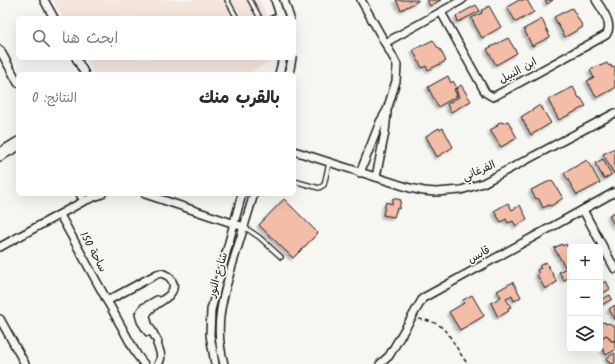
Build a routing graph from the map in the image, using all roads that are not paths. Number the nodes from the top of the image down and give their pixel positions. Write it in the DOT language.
graph roads {
  1 [pos="44,0"];
  2 [pos="227,0"];
  3 [pos="250,0"];
  4 [pos="275,0"];
  5 [pos="284,0"];
  6 [pos="361,0"];
  7 [pos="462,0"];
  8 [pos="596,0"];
  9 [pos="441,12"];
  10 [pos="53,16"];
  11 [pos="236,16"];
  12 [pos="259,16"];
  13 [pos="280,16"];
  14 [pos="289,16"];
  15 [pos="385,43"];
  16 [pos="0,50"];
  17 [pos="77,60"];
  18 [pos="282,60"];
  19 [pos="292,60"];
  20 [pos="84,72"];
  21 [pos="280,72"];
  22 [pos="288,72"];
  23 [pos="16,78"];
  24 [pos="387,110"];
  25 [pos="615,113"];
  26 [pos="16,142"];
  27 [pos="16,148"];
  28 [pos="0,152"];
  29 [pos="296,152"];
  30 [pos="0,157"];
  31 [pos="329,163"];
  32 [pos="360,173"];
  33 [pos="376,177"];
  34 [pos="296,182"];
  35 [pos="615,192"];
  36 [pos="81,196"];
  37 [pos="97,196"];
  38 [pos="151,196"];
  39 [pos="241,196"];
  40 [pos="253,196"];
  41 [pos="84,201"];
  42 [pos="583,210"];
  43 [pos="60,215"];
  44 [pos="234,223"];
  45 [pos="244,227"];
  46 [pos="0,247"];
  47 [pos="281,257"];
  48 [pos="615,269"];
  49 [pos="107,301"];
  50 [pos="0,319"];
  51 [pos="25,364"];
  52 [pos="144,364"];
  53 [pos="158,364"];
  54 [pos="215,364"];
  55 [pos="224,364"];
  56 [pos="380,364"];
  1 -- 10 [label="street"];
  2 -- 11 [label="lane"];
  3 -- 12 [label="lane"];
  4 -- 13 [label="street"];
  5 -- 14 [label="street"];
  6 -- 15 [label="street"];
  7 -- 9 [label="street"];
  8 -- 9 [label="street, ابن النبيل"];
  9 -- 15 [label="street"];
  15 -- 24 [label="street"];
  16 -- 23 [label="street"];
  17 -- 20 [label="street"];
  18 -- 21 [label="street"];
  19 -- 22 [label="street"];
  24 -- 32 [label="street"];
  24 -- 33 [label="street"];
  25 -- 33 [label="street, الفرغاني"];
  26 -- 28 [label="street"];
  27 -- 30 [label="street"];
  29 -- 31 [label="street, الفرغاني"];
  31 -- 32 [label="street, الفرغاني"];
  31 -- 34 [label="lane"];
  32 -- 33 [label="street, الفرغاني"];
  35 -- 42 [label="street, قابس"];
  36 -- 41 [label="street"];
  37 -- 41 [label="street"];
  38 -- 44 [label="street"];
  39 -- 44 [label="street, شارع النور"];
  40 -- 45 [label="street, شارع النور"];
  41 -- 43 [label="street"];
  42 -- 48 [label="street"];
  42 -- 56 [label="street, قابس"];
  43 -- 46 [label="street"];
  43 -- 49 [label="street, ساحة 150"];
  44 -- 45 [label="street"];
  44 -- 54 [label="street, شارع النور"];
  45 -- 47 [label="lane"];
  45 -- 55 [label="street, شارع النور"];
  49 -- 52 [label="street, ساحة 150"];
  49 -- 53 [label="street"];
  50 -- 51 [label="street"];
}
